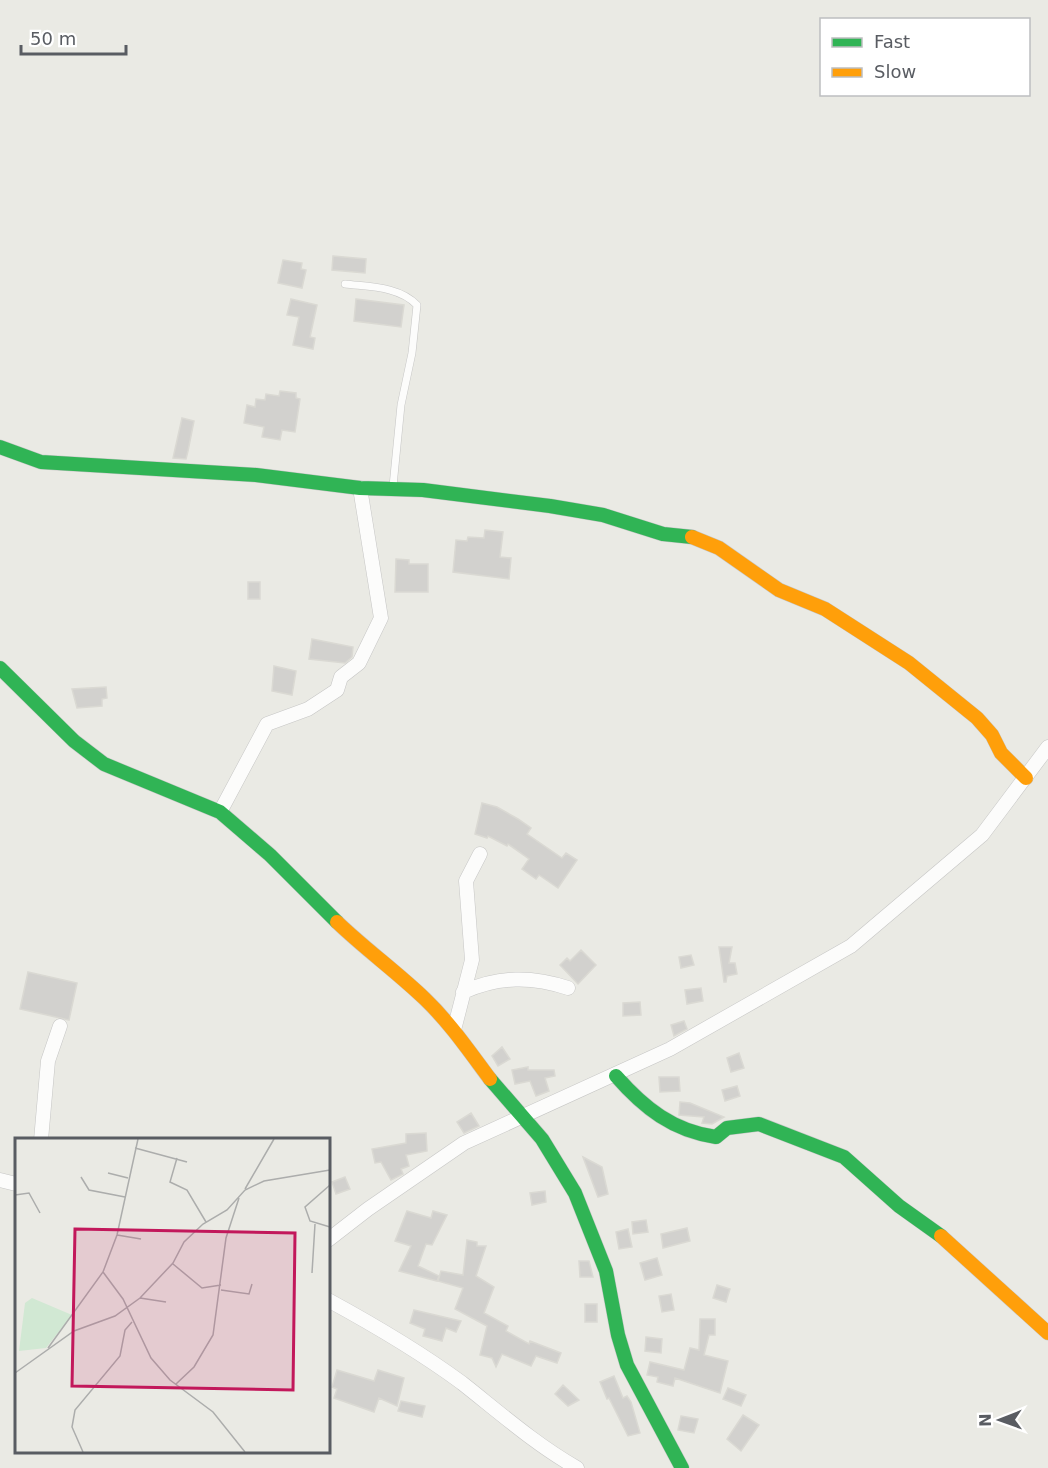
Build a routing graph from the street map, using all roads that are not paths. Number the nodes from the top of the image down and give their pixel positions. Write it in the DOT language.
graph roads {
  1 [pos="345,284"];
  2 [pos="0,447"];
  3 [pos="360,488"];
  4 [pos="393,489"];
  5 [pos="0,668"];
  6 [pos="1048,747"];
  7 [pos="1026,778"];
  8 [pos="220,812"];
  9 [pos="480,855"];
  10 [pos="568,988"];
  11 [pos="463,992"];
  12 [pos="60,1026"];
  13 [pos="453,1030"];
  14 [pos="616,1076"];
  15 [pos="523,1116"];
  16 [pos="41,1138"];
  17 [pos="0,1180"];
  18 [pos="15,1184"];
  19 [pos="330,1238"];
  20 [pos="330,1301"];
  21 [pos="1048,1333"];
  22 [pos="577,1468"];
  23 [pos="682,1468"];
  1 -- 4 [label="lane"];
  2 -- 3 [label="street"];
  3 -- 4 [label="street"];
  3 -- 8 [label="street"];
  4 -- 7 [label="street"];
  5 -- 8 [label="street"];
  6 -- 7 [label="street"];
  7 -- 14 [label="street"];
  8 -- 13 [label="street"];
  9 -- 11 [label="street"];
  10 -- 11 [label="street"];
  11 -- 13 [label="street"];
  12 -- 16 [label="street"];
  13 -- 15 [label="street"];
  14 -- 15 [label="street"];
  14 -- 21 [label="street"];
  15 -- 19 [label="street"];
  15 -- 23 [label="street"];
  17 -- 18 [label="street"];
  20 -- 22 [label="street"];
}
